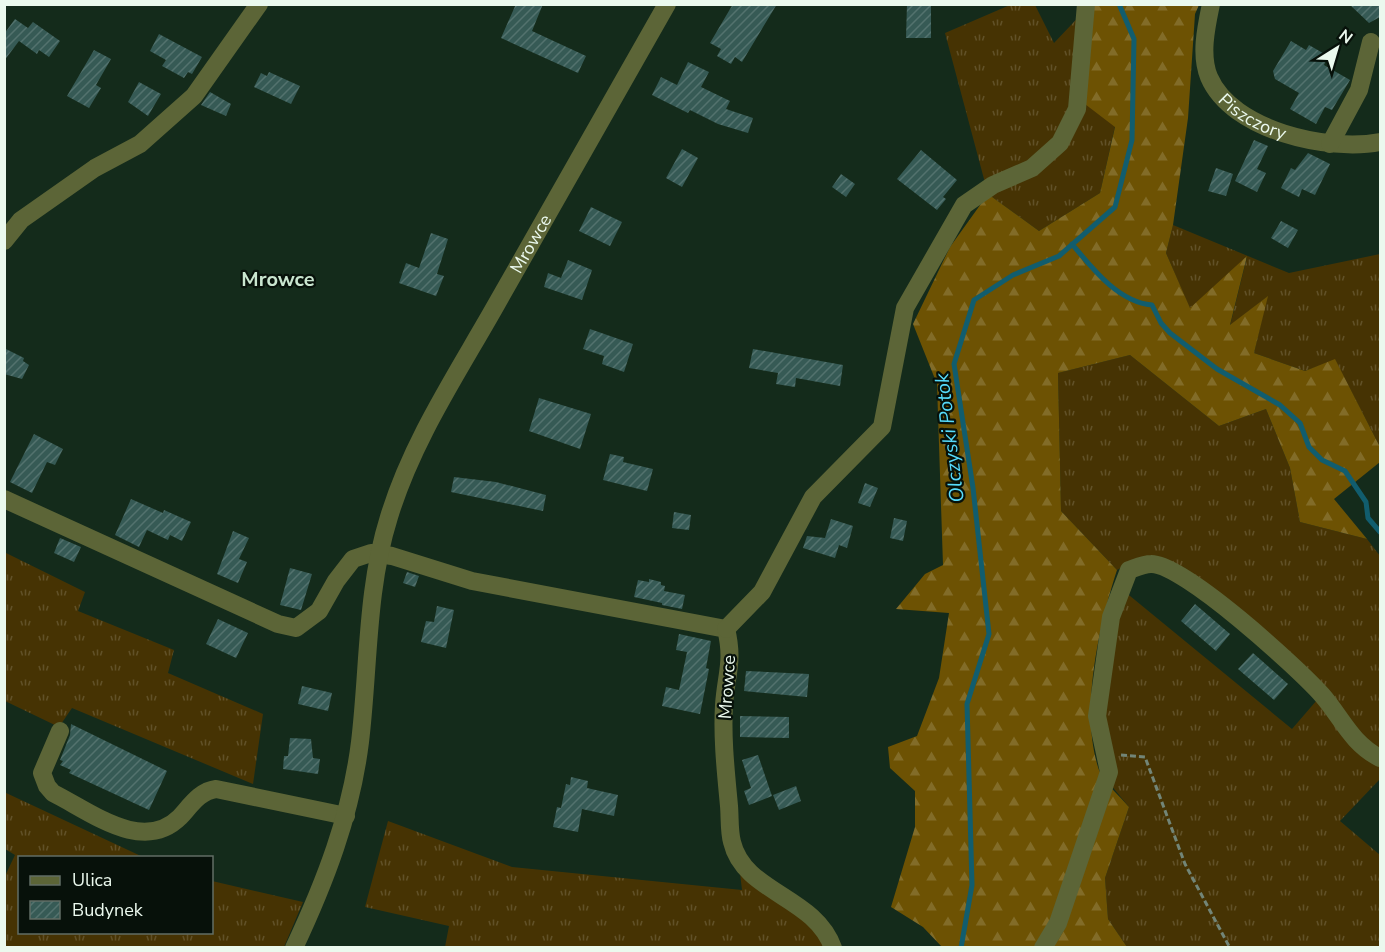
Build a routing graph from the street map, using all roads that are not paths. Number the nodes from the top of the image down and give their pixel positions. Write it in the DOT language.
graph roads {
  1 [pos="259,4"];
  2 [pos="667,4"];
  3 [pos="1086,4"];
  4 [pos="1211,4"];
  5 [pos="1371,42"];
  6 [pos="1380,142"];
  7 [pos="1330,144"];
  8 [pos="4,241"];
  9 [pos="4,499"];
  10 [pos="379,554"];
  11 [pos="726,629"];
  12 [pos="60,731"];
  13 [pos="1380,758"];
  14 [pos="346,816"];
  15 [pos="294,948"];
  16 [pos="833,948"];
  17 [pos="1043,948"];
  1 -- 8 [label="street"];
  2 -- 10 [label="street, Mrowce"];
  3 -- 11 [label="street"];
  4 -- 7 [label="street, Piszczory"];
  5 -- 7 [label="street"];
  6 -- 7 [label="street, Piszczory"];
  9 -- 10 [label="street"];
  10 -- 11 [label="street, Mrowce"];
  10 -- 14 [label="street, Mrowce"];
  11 -- 16 [label="street, Mrowce"];
  12 -- 14 [label="street"];
  13 -- 17 [label="street"];
  14 -- 15 [label="street, Mrowce"];
}
